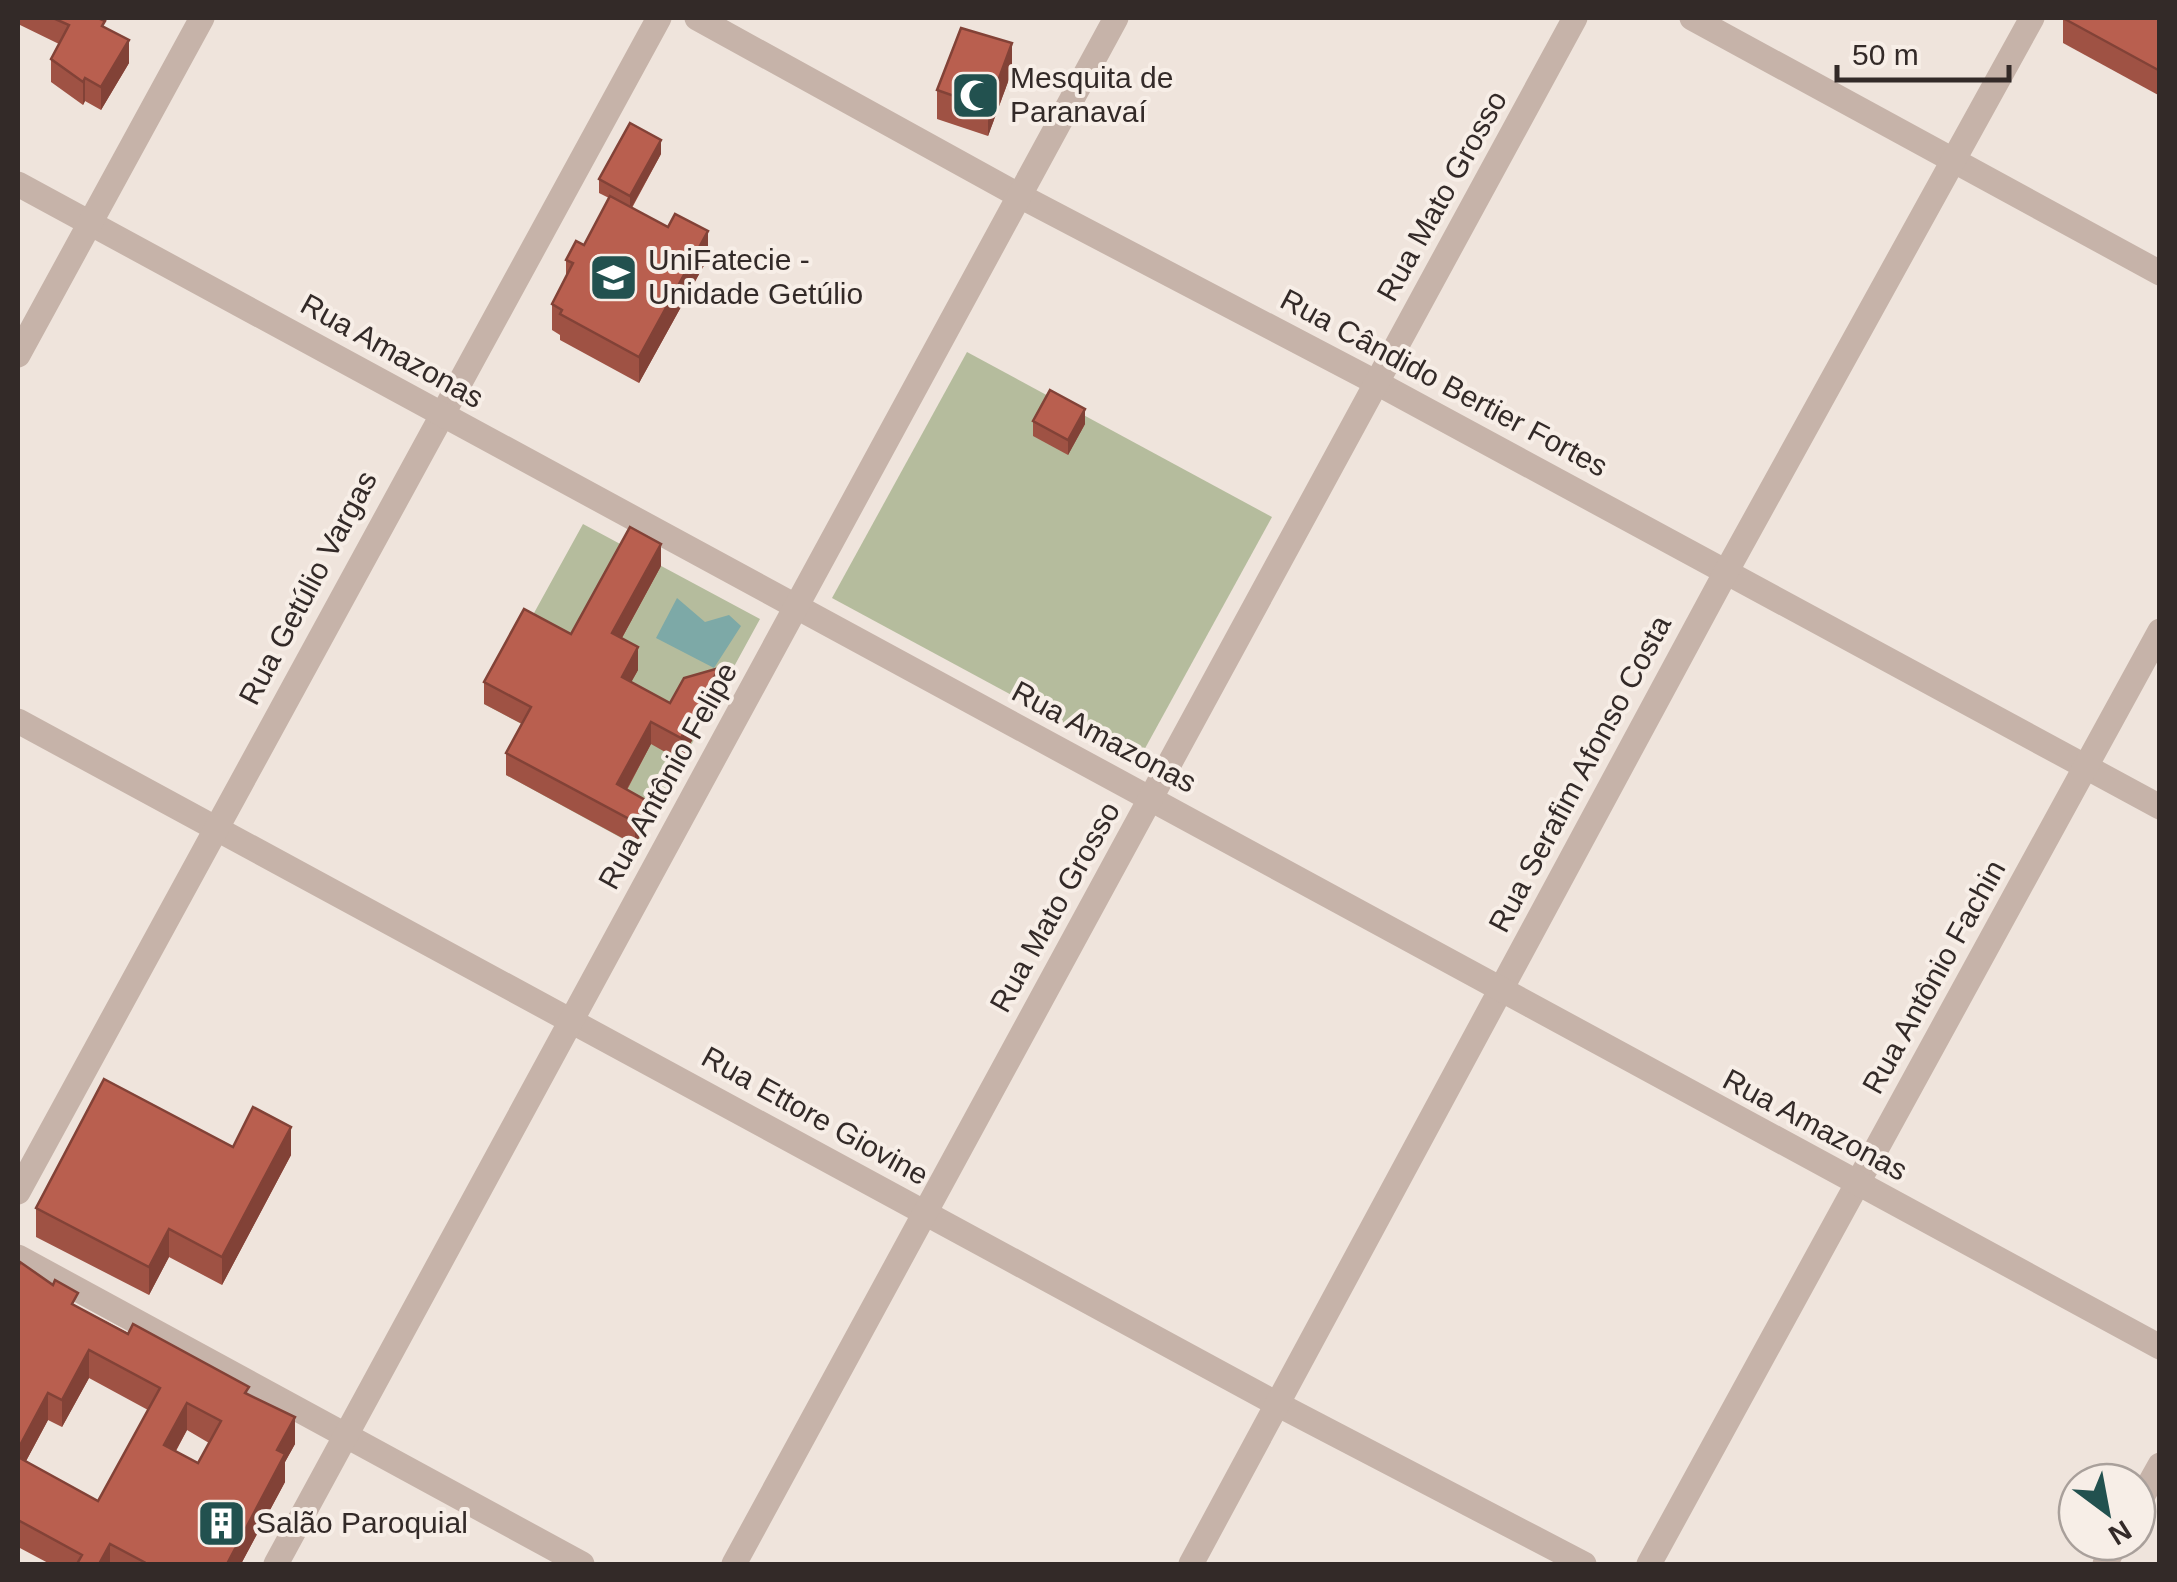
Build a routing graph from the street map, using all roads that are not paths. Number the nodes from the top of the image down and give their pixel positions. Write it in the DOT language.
graph roads {
  1 [pos="202,18"];
  2 [pos="659,18"];
  3 [pos="697,18"];
  4 [pos="1116,18"];
  5 [pos="1576,18"];
  6 [pos="1692,18"];
  7 [pos="2032,18"];
  8 [pos="1954,162"];
  9 [pos="18,184"];
  10 [pos="1020,196"];
  11 [pos="90,223"];
  12 [pos="2160,272"];
  13 [pos="18,356"];
  14 [pos="1376,383"];
  15 [pos="439,413"];
  16 [pos="1726,572"];
  17 [pos="796,608"];
  18 [pos="2160,631"];
  19 [pos="18,721"];
  20 [pos="2086,769"];
  21 [pos="1152,799"];
  22 [pos="2160,807"];
  23 [pos="215,828"];
  24 [pos="1500,992"];
  25 [pos="571,1021"];
  26 [pos="1856,1184"];
  27 [pos="18,1192"];
  28 [pos="925,1213"];
  29 [pos="18,1258"];
  30 [pos="2160,1347"];
  31 [pos="1278,1405"];
  32 [pos="346,1436"];
  33 [pos="276,1564"];
  34 [pos="582,1564"];
  35 [pos="734,1564"];
  36 [pos="1192,1564"];
  37 [pos="1584,1564"];
  38 [pos="1649,1564"];
  1 -- 11 [label="street"];
  2 -- 15 [label="street, Rua Getúlio Vargas"];
  3 -- 10 [label="street, Rua Cândido Bertier Fortes"];
  4 -- 10 [label="street, Rua Antônio Felipe"];
  5 -- 14 [label="street, Rua Mato Grosso"];
  6 -- 8 [label="street"];
  7 -- 8 [label="street, Rua Serafim Afonso Costa"];
  8 -- 12 [label="street"];
  8 -- 16 [label="street, Rua Serafim Afonso Costa"];
  9 -- 11 [label="street, Rua Amazonas"];
  10 -- 14 [label="street, Rua Cândido Bertier Fortes"];
  10 -- 17 [label="street, Rua Antônio Felipe"];
  11 -- 13 [label="street"];
  11 -- 15 [label="street, Rua Amazonas"];
  14 -- 16 [label="street, Rua Cândido Bertier Fortes"];
  14 -- 21 [label="street, Rua Mato Grosso"];
  15 -- 17 [label="street, Rua Amazonas"];
  15 -- 23 [label="street, Rua Getúlio Vargas"];
  16 -- 20 [label="street, Rua Cândido Bertier Fortes"];
  16 -- 24 [label="street, Rua Serafim Afonso Costa"];
  17 -- 21 [label="street, Rua Amazonas"];
  17 -- 25 [label="street, Rua Antônio Felipe"];
  18 -- 20 [label="street, Rua Antônio Fachin"];
  19 -- 23 [label="street, Rua Ettore Giovine"];
  20 -- 22 [label="street, Rua Cândido Bertier Fortes"];
  20 -- 26 [label="street, Rua Antônio Fachin"];
  21 -- 24 [label="street, Rua Amazonas"];
  21 -- 28 [label="street, Rua Mato Grosso"];
  23 -- 25 [label="street, Rua Ettore Giovine"];
  23 -- 27 [label="street, Rua Getúlio Vargas"];
  24 -- 26 [label="street, Rua Amazonas"];
  24 -- 31 [label="street, Rua Serafim Afonso Costa"];
  25 -- 28 [label="street, Rua Ettore Giovine"];
  25 -- 32 [label="street, Rua Antônio Felipe"];
  26 -- 30 [label="street, Rua Amazonas"];
  26 -- 38 [label="street, Rua Antônio Fachin"];
  28 -- 31 [label="street, Rua Ettore Giovine"];
  28 -- 35 [label="street, Rua Mato Grosso"];
  29 -- 32 [label="street"];
  31 -- 36 [label="street, Rua Serafim Afonso Costa"];
  31 -- 37 [label="street, Rua Ettore Giovine"];
  32 -- 33 [label="street, Rua Antônio Felipe"];
  32 -- 34 [label="street"];
}
